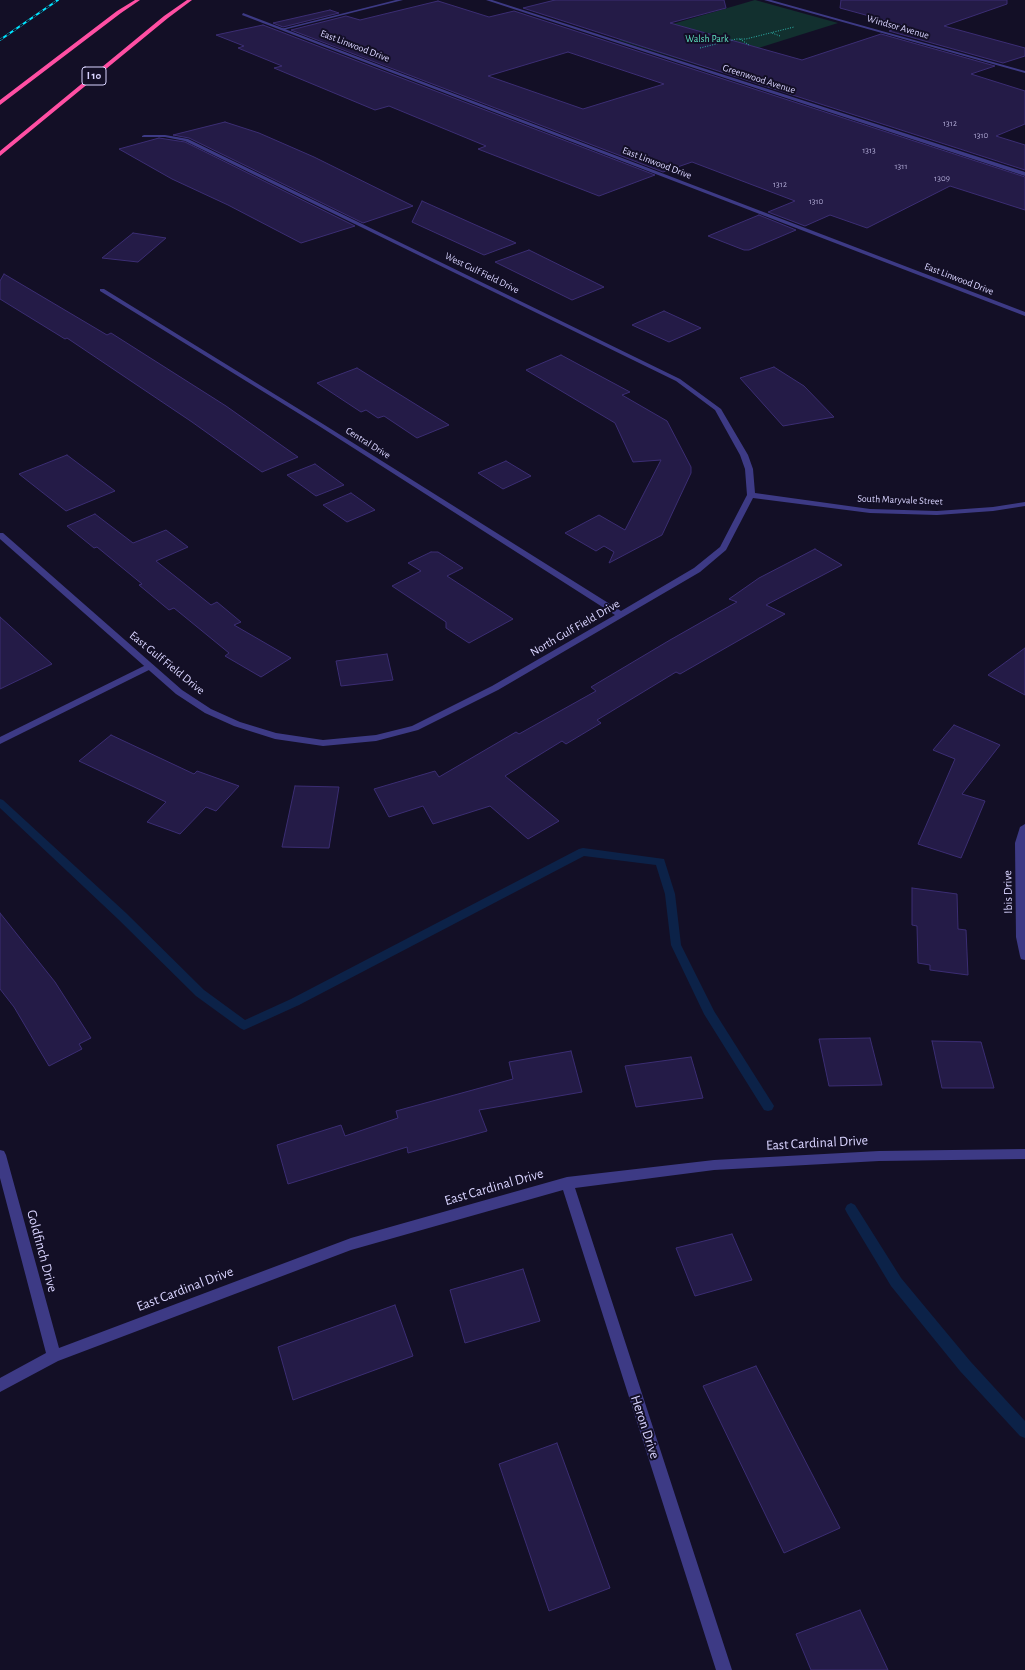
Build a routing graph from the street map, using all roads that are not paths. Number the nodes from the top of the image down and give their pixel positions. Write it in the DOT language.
graph roads {
  1 [pos="138,0"];
  2 [pos="190,0"];
  3 [pos="401,0"];
  4 [pos="488,0"];
  5 [pos="766,0"];
  6 [pos="243,14"];
  7 [pos="283,29"];
  8 [pos="1025,72"];
  9 [pos="0,103"];
  10 [pos="144,136"];
  11 [pos="0,154"];
  12 [pos="1025,174"];
  13 [pos="102,290"];
  14 [pos="1025,314"];
  15 [pos="751,495"];
  16 [pos="1025,504"];
  17 [pos="0,535"];
  18 [pos="621,615"];
  19 [pos="150,666"];
  20 [pos="376,738"];
  21 [pos="0,741"];
  22 [pos="1025,827"];
  23 [pos="1025,956"];
  24 [pos="0,1154"];
  25 [pos="1025,1154"];
  26 [pos="567,1183"];
  27 [pos="54,1356"];
  28 [pos="0,1384"];
  29 [pos="724,1670"];
  1 -- 9 [label="highway"];
  2 -- 11 [label="highway, I 10"];
  3 -- 7 [label="street"];
  4 -- 12 [label="street, Greenwood Avenue"];
  5 -- 8 [label="street, Windsor Avenue"];
  6 -- 7 [label="street, East Linwood Drive"];
  7 -- 14 [label="street, East Linwood Drive"];
  10 -- 15 [label="street, West Gulf Field Drive"];
  13 -- 18 [label="street, Central Drive"];
  15 -- 16 [label="street, South Maryvale Street"];
  15 -- 18 [label="street, North Gulf Field Drive"];
  17 -- 19 [label="street, East Gulf Field Drive"];
  18 -- 20 [label="street, North Gulf Field Drive"];
  19 -- 20 [label="street, East Gulf Field Drive"];
  19 -- 21 [label="street"];
  22 -- 23 [label="street, Ibis Drive"];
  24 -- 27 [label="street, Goldfinch Drive"];
  25 -- 26 [label="street, East Cardinal Drive"];
  26 -- 27 [label="street, East Cardinal Drive"];
  26 -- 29 [label="street, Heron Drive"];
  27 -- 28 [label="street, East Cardinal Drive"];
}
